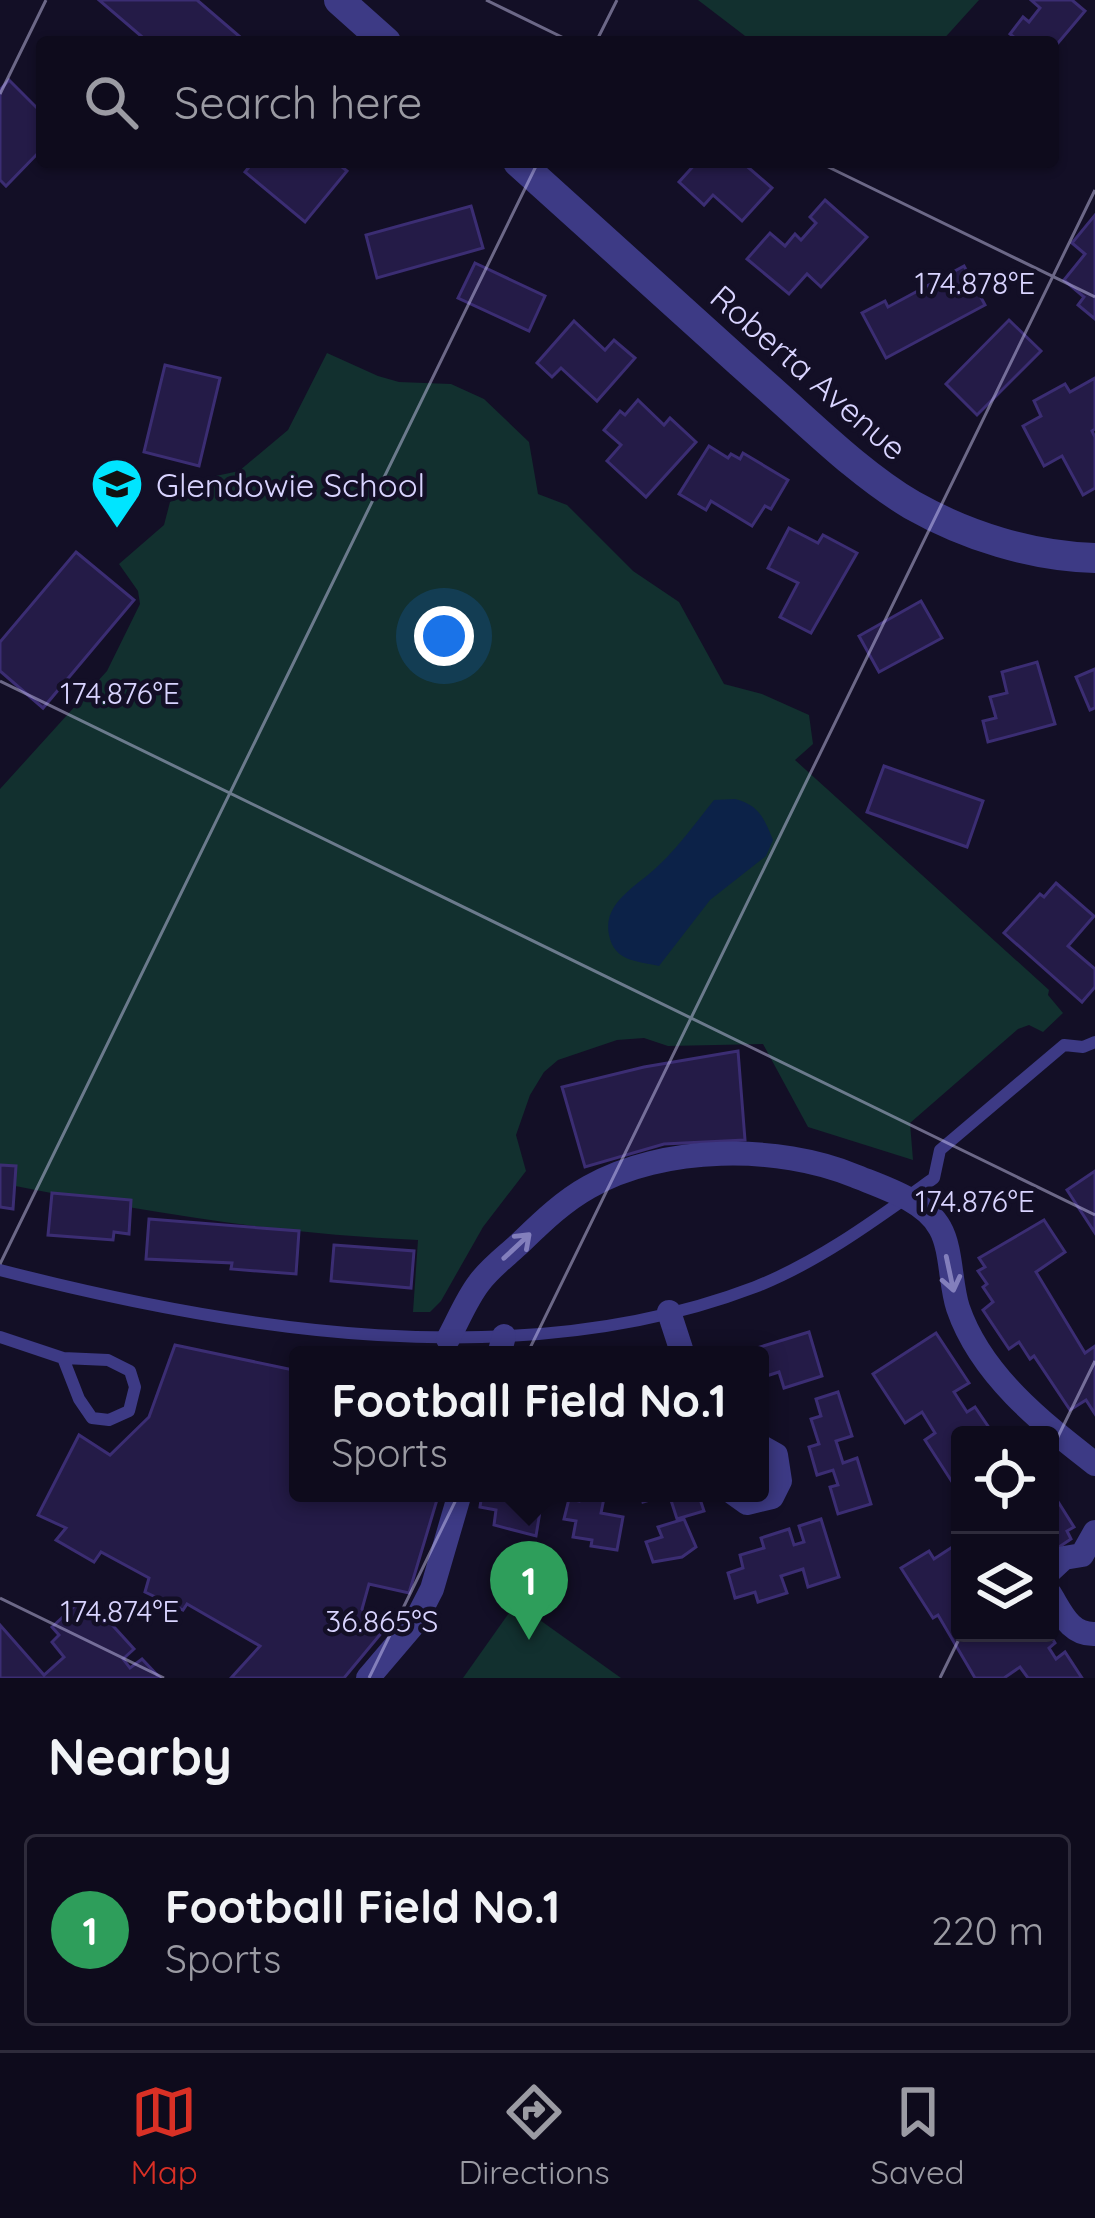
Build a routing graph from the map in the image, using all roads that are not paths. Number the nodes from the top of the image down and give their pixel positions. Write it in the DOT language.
graph roads {
  1 [pos="338,0"];
  2 [pos="379,36"];
  3 [pos="525,168"];
  4 [pos="1095,558"];
  5 [pos="1095,1042"];
  6 [pos="905,1198"];
  7 [pos="0,1270"];
  8 [pos="670,1312"];
  9 [pos="0,1337"];
  10 [pos="448,1339"];
  11 [pos="502,1345"];
  12 [pos="680,1346"];
  13 [pos="63,1358"];
  14 [pos="769,1451"];
  15 [pos="1095,1464"];
  16 [pos="769,1497"];
  17 [pos="457,1502"];
  18 [pos="1095,1532"];
  19 [pos="1059,1563"];
  20 [pos="1088,1564"];
  21 [pos="1059,1608"];
  22 [pos="1095,1634"];
  23 [pos="368,1678"];
  1 -- 2 [label="street"];
  3 -- 4 [label="street, Roberta Avenue"];
  5 -- 6 [label="lane"];
  6 -- 8 [label="lane"];
  10 -- 6 [label="street, one-way"];
  6 -- 15 [label="street, one-way"];
  7 -- 10 [label="lane"];
  8 -- 11 [label="lane"];
  8 -- 12 [label="street"];
  9 -- 13 [label="lane"];
  10 -- 11 [label="lane"];
  13 -- 13 [label="lane"];
  14 -- 16 [label="street"];
  17 -- 23 [label="street"];
  18 -- 20 [label="street"];
  19 -- 20 [label="street"];
  21 -- 22 [label="street"];
}
